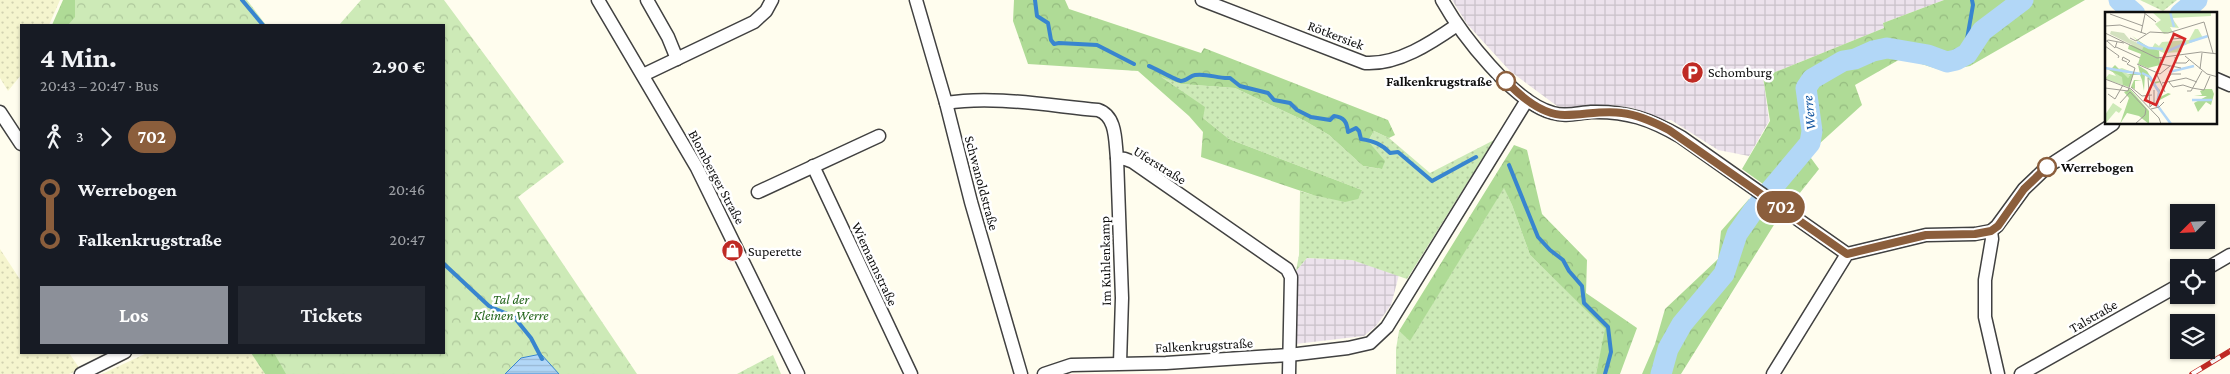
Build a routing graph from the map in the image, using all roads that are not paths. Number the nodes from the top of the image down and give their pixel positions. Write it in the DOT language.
graph roads {
  1 [pos="598,0"];
  2 [pos="647,0"];
  3 [pos="772,0"];
  4 [pos="916,0"];
  5 [pos="1202,0"];
  6 [pos="1442,0"];
  7 [pos="1457,25"];
  8 [pos="677,59"];
  9 [pos="643,75"];
  10 [pos="2218,80"];
  11 [pos="2230,85"];
  12 [pos="1527,100"];
  13 [pos="946,103"];
  14 [pos="0,112"];
  15 [pos="2111,125"];
  16 [pos="879,136"];
  17 [pos="20,142"];
  18 [pos="1117,158"];
  19 [pos="813,166"];
  20 [pos="758,192"];
  21 [pos="1991,231"];
  22 [pos="1847,254"];
  23 [pos="2230,254"];
  24 [pos="2215,263"];
  25 [pos="2170,289"];
  26 [pos="120,354"];
  27 [pos="1289,354"];
  28 [pos="1120,363"];
  29 [pos="80,374"];
  30 [pos="798,374"];
  31 [pos="911,374"];
  32 [pos="1021,374"];
  33 [pos="1044,374"];
  34 [pos="1289,374"];
  35 [pos="1773,374"];
  36 [pos="1998,374"];
  37 [pos="2021,374"];
  1 -- 9 [label="street, Blomberger Straße"];
  2 -- 8 [label="street"];
  3 -- 8 [label="street"];
  4 -- 13 [label="street, Schwanoldstraße"];
  5 -- 7 [label="street, Rötkersiek"];
  6 -- 7 [label="street"];
  7 -- 12 [label="street"];
  8 -- 9 [label="street"];
  9 -- 30 [label="street, Blomberger Straße"];
  10 -- 11 [label="street"];
  12 -- 22 [label="street"];
  12 -- 27 [label="street, Falkenkrugstraße"];
  13 -- 18 [label="street, Uferstraße"];
  13 -- 32 [label="street, Schwanoldstraße"];
  14 -- 17 [label="street"];
  15 -- 21 [label="street"];
  16 -- 19 [label="street"];
  18 -- 27 [label="street, Uferstraße"];
  18 -- 28 [label="street, Im Kuhlenkamp"];
  19 -- 20 [label="street"];
  19 -- 31 [label="street, Wiemannstraße"];
  21 -- 22 [label="street"];
  21 -- 36 [label="street"];
  22 -- 35 [label="street"];
  23 -- 24 [label="street"];
  25 -- 37 [label="street, Talstraße"];
  26 -- 29 [label="street"];
  27 -- 28 [label="street, Falkenkrugstraße"];
  27 -- 34 [label="street"];
  28 -- 33 [label="street, Falkenkrugstraße"];
}
